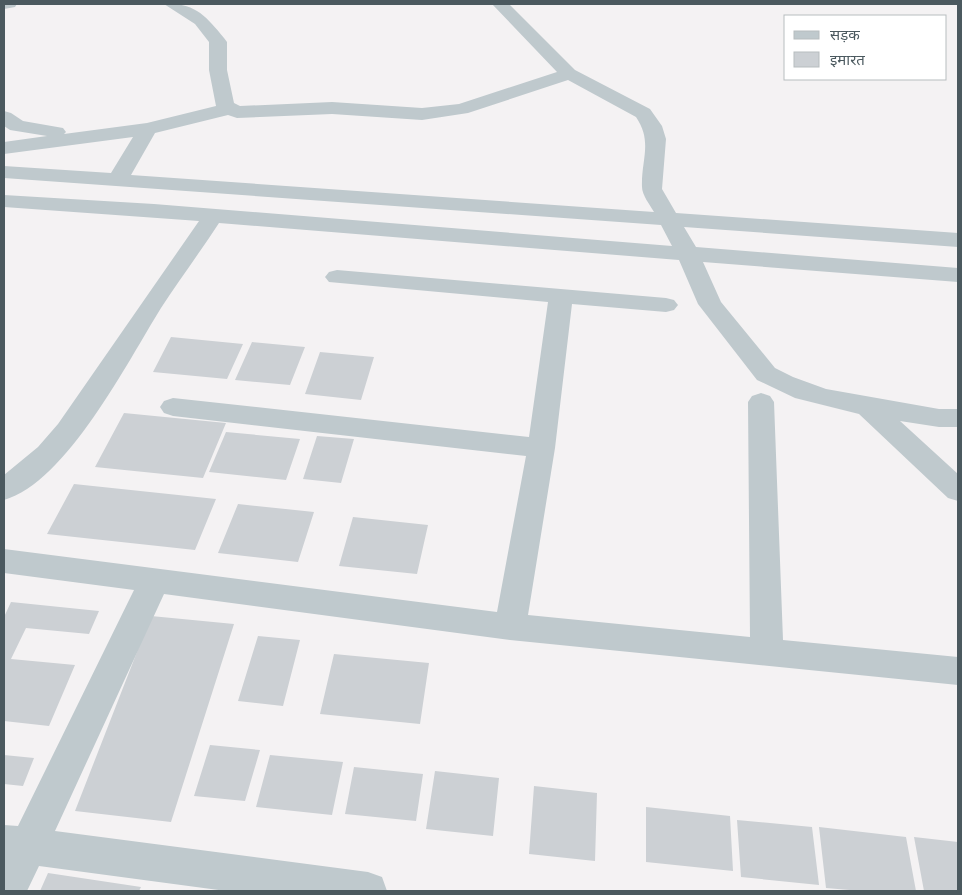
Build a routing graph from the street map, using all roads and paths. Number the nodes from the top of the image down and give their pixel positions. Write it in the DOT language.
graph roads {
  1 [pos="4,4"];
  2 [pos="8,4"];
  3 [pos="172,4"];
  4 [pos="500,4"];
  5 [pos="569,74"];
  6 [pos="228,110"];
  7 [pos="4,117"];
  8 [pos="147,128"];
  9 [pos="82,136"];
  10 [pos="4,148"];
  11 [pos="4,172"];
  12 [pos="118,180"];
  13 [pos="4,201"];
  14 [pos="213,216"];
  15 [pos="669,221"];
  16 [pos="958,240"];
  17 [pos="688,254"];
  18 [pos="958,275"];
  19 [pos="337,277"];
  20 [pos="561,296"];
  21 [pos="666,304"];
  22 [pos="761,402"];
  23 [pos="865,404"];
  24 [pos="173,407"];
  25 [pos="958,418"];
  26 [pos="541,448"];
  27 [pos="4,489"];
  28 [pos="958,490"];
  29 [pos="4,561"];
  30 [pos="155,580"];
  31 [pos="510,627"];
  32 [pos="767,652"];
  33 [pos="958,671"];
  34 [pos="15,845"];
  35 [pos="7,891"];
  36 [pos="368,891"];
  1 -- 2 [label="street"];
  3 -- 6 [label="street"];
  4 -- 5 [label="street"];
  5 -- 6 [label="street"];
  5 -- 15 [label="street"];
  6 -- 8 [label="street"];
  7 -- 9 [label="street"];
  8 -- 9 [label="street"];
  8 -- 12 [label="street"];
  9 -- 10 [label="street"];
  11 -- 12 [label="street"];
  12 -- 15 [label="street"];
  13 -- 14 [label="street"];
  14 -- 17 [label="street"];
  14 -- 27 [label="street"];
  15 -- 16 [label="street"];
  15 -- 17 [label="street"];
  17 -- 18 [label="street"];
  17 -- 23 [label="street"];
  19 -- 20 [label="street"];
  20 -- 21 [label="street"];
  20 -- 26 [label="street"];
  22 -- 32 [label="street"];
  23 -- 25 [label="street"];
  23 -- 28 [label="street"];
  24 -- 26 [label="street"];
  26 -- 31 [label="street"];
  29 -- 30 [label="street"];
  30 -- 31 [label="street"];
  30 -- 34 [label="street"];
  31 -- 32 [label="street"];
  32 -- 33 [label="street"];
  34 -- 35 [label="street"];
  34 -- 36 [label="street"];
}
